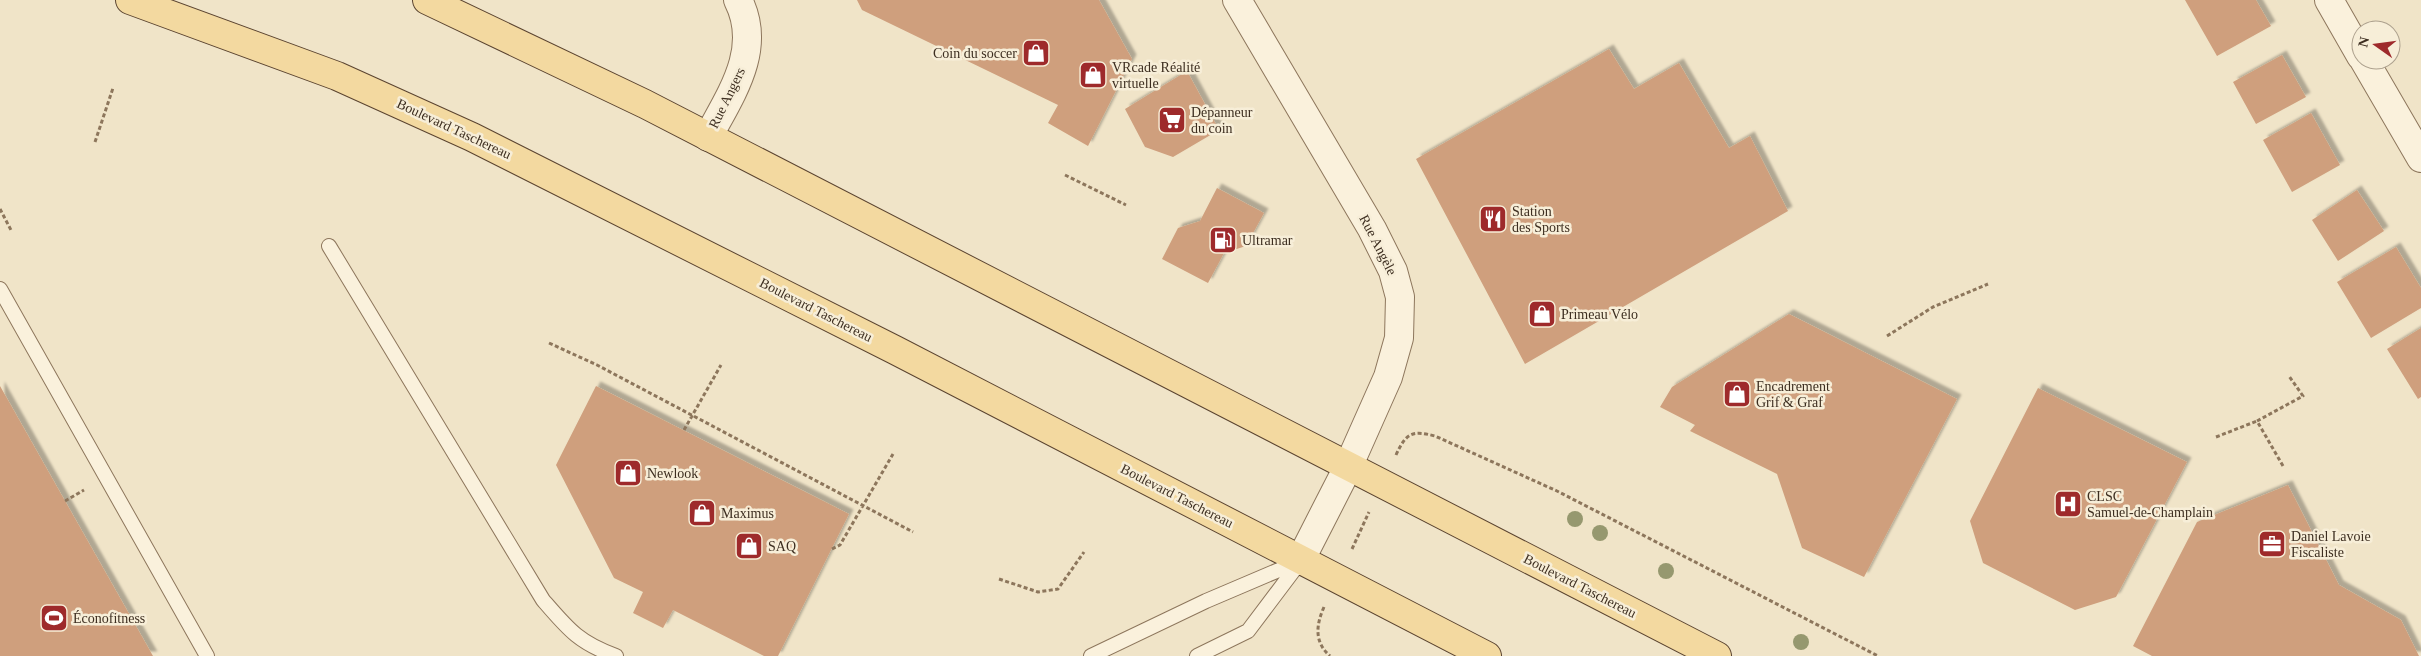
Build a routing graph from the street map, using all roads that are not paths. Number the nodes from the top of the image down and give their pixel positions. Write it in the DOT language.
graph roads {
  1 [pos="130,0"];
  2 [pos="427,0"];
  3 [pos="738,0"];
  4 [pos="1237,0"];
  5 [pos="2329,0"];
  6 [pos="2351,38"];
  7 [pos="2370,70"];
  8 [pos="708,137"];
  9 [pos="2421,158"];
  10 [pos="329,246"];
  11 [pos="0,288"];
  12 [pos="1348,467"];
  13 [pos="1300,561"];
  14 [pos="207,656"];
  15 [pos="616,656"];
  16 [pos="1091,656"];
  17 [pos="1197,656"];
  18 [pos="1487,656"];
  19 [pos="1717,656"];
  1 -- 13 [label="main road, Boulevard Taschereau"];
  2 -- 8 [label="main road, Boulevard Taschereau"];
  3 -- 8 [label="street, Rue Angers"];
  4 -- 12 [label="street, Rue Angèle"];
  5 -- 6 [label="street"];
  7 -- 9 [label="street"];
  8 -- 12 [label="main road, Boulevard Taschereau"];
  10 -- 15 [label="lane"];
  11 -- 14 [label="lane"];
  12 -- 13 [label="street, Rue Angèle"];
  12 -- 19 [label="main road, Boulevard Taschereau"];
  13 -- 16 [label="lane"];
  13 -- 17 [label="lane"];
  13 -- 18 [label="main road, Boulevard Taschereau"];
}
